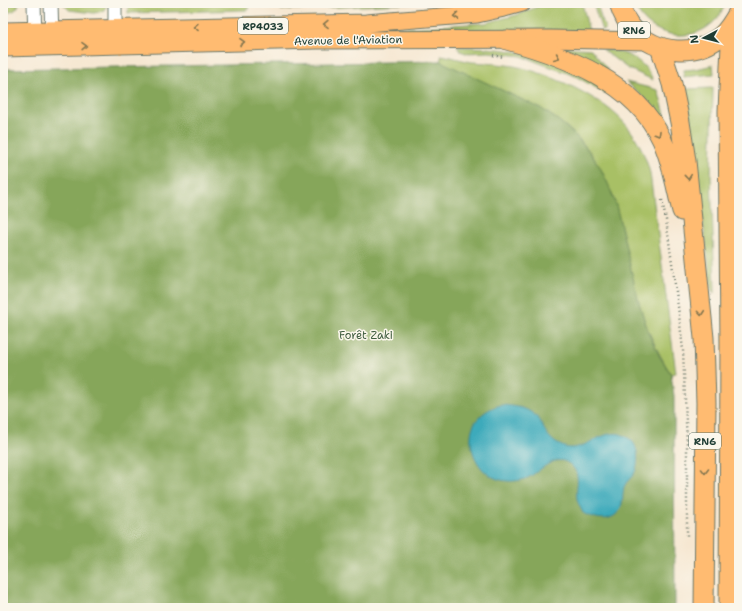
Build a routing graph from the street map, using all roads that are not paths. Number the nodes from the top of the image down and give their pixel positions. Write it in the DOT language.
graph roads {
  1 [pos="34,3"];
  2 [pos="51,3"];
  3 [pos="115,3"];
  4 [pos="522,3"];
  5 [pos="619,3"];
  6 [pos="736,17"];
  7 [pos="115,29"];
  8 [pos="34,30"];
  9 [pos="3,31"];
  10 [pos="52,38"];
  11 [pos="653,44"];
  12 [pos="35,47"];
  13 [pos="3,48"];
  14 [pos="506,48"];
  15 [pos="698,274"];
  16 [pos="704,608"];
  17 [pos="729,608"];
  1 -- 8 [label="street"];
  2 -- 10 [label="street"];
  3 -- 7 [label="street"];
  4 -- 7 [label="main road, Avenue de l'Aviation / RP4033, one-way"];
  5 -- 11 [label="highway, RN6"];
  6 -- 11 [label="highway, RN6"];
  6 -- 17 [label="highway, RN6"];
  7 -- 10 [label="main road, Avenue de l'Aviation / RP4033"];
  8 -- 9 [label="main road, Avenue de l'Aviation / RP4033"];
  8 -- 10 [label="main road, Avenue de l'Aviation / RP4033"];
  8 -- 12 [label="street"];
  10 -- 12 [label="main road, Avenue de l'Aviation / RP4033"];
  10 -- 14 [label="main road, Avenue de l'Aviation / RP4033, one-way"];
  11 -- 14 [label="main road, Avenue de l'Aviation / RP4033"];
  11 -- 15 [label="highway, RN6, one-way"];
  12 -- 13 [label="main road, Avenue de l'Aviation / RP4033"];
  14 -- 15 [label="highway, one-way"];
  15 -- 16 [label="highway, RN6, one-way"];
}
